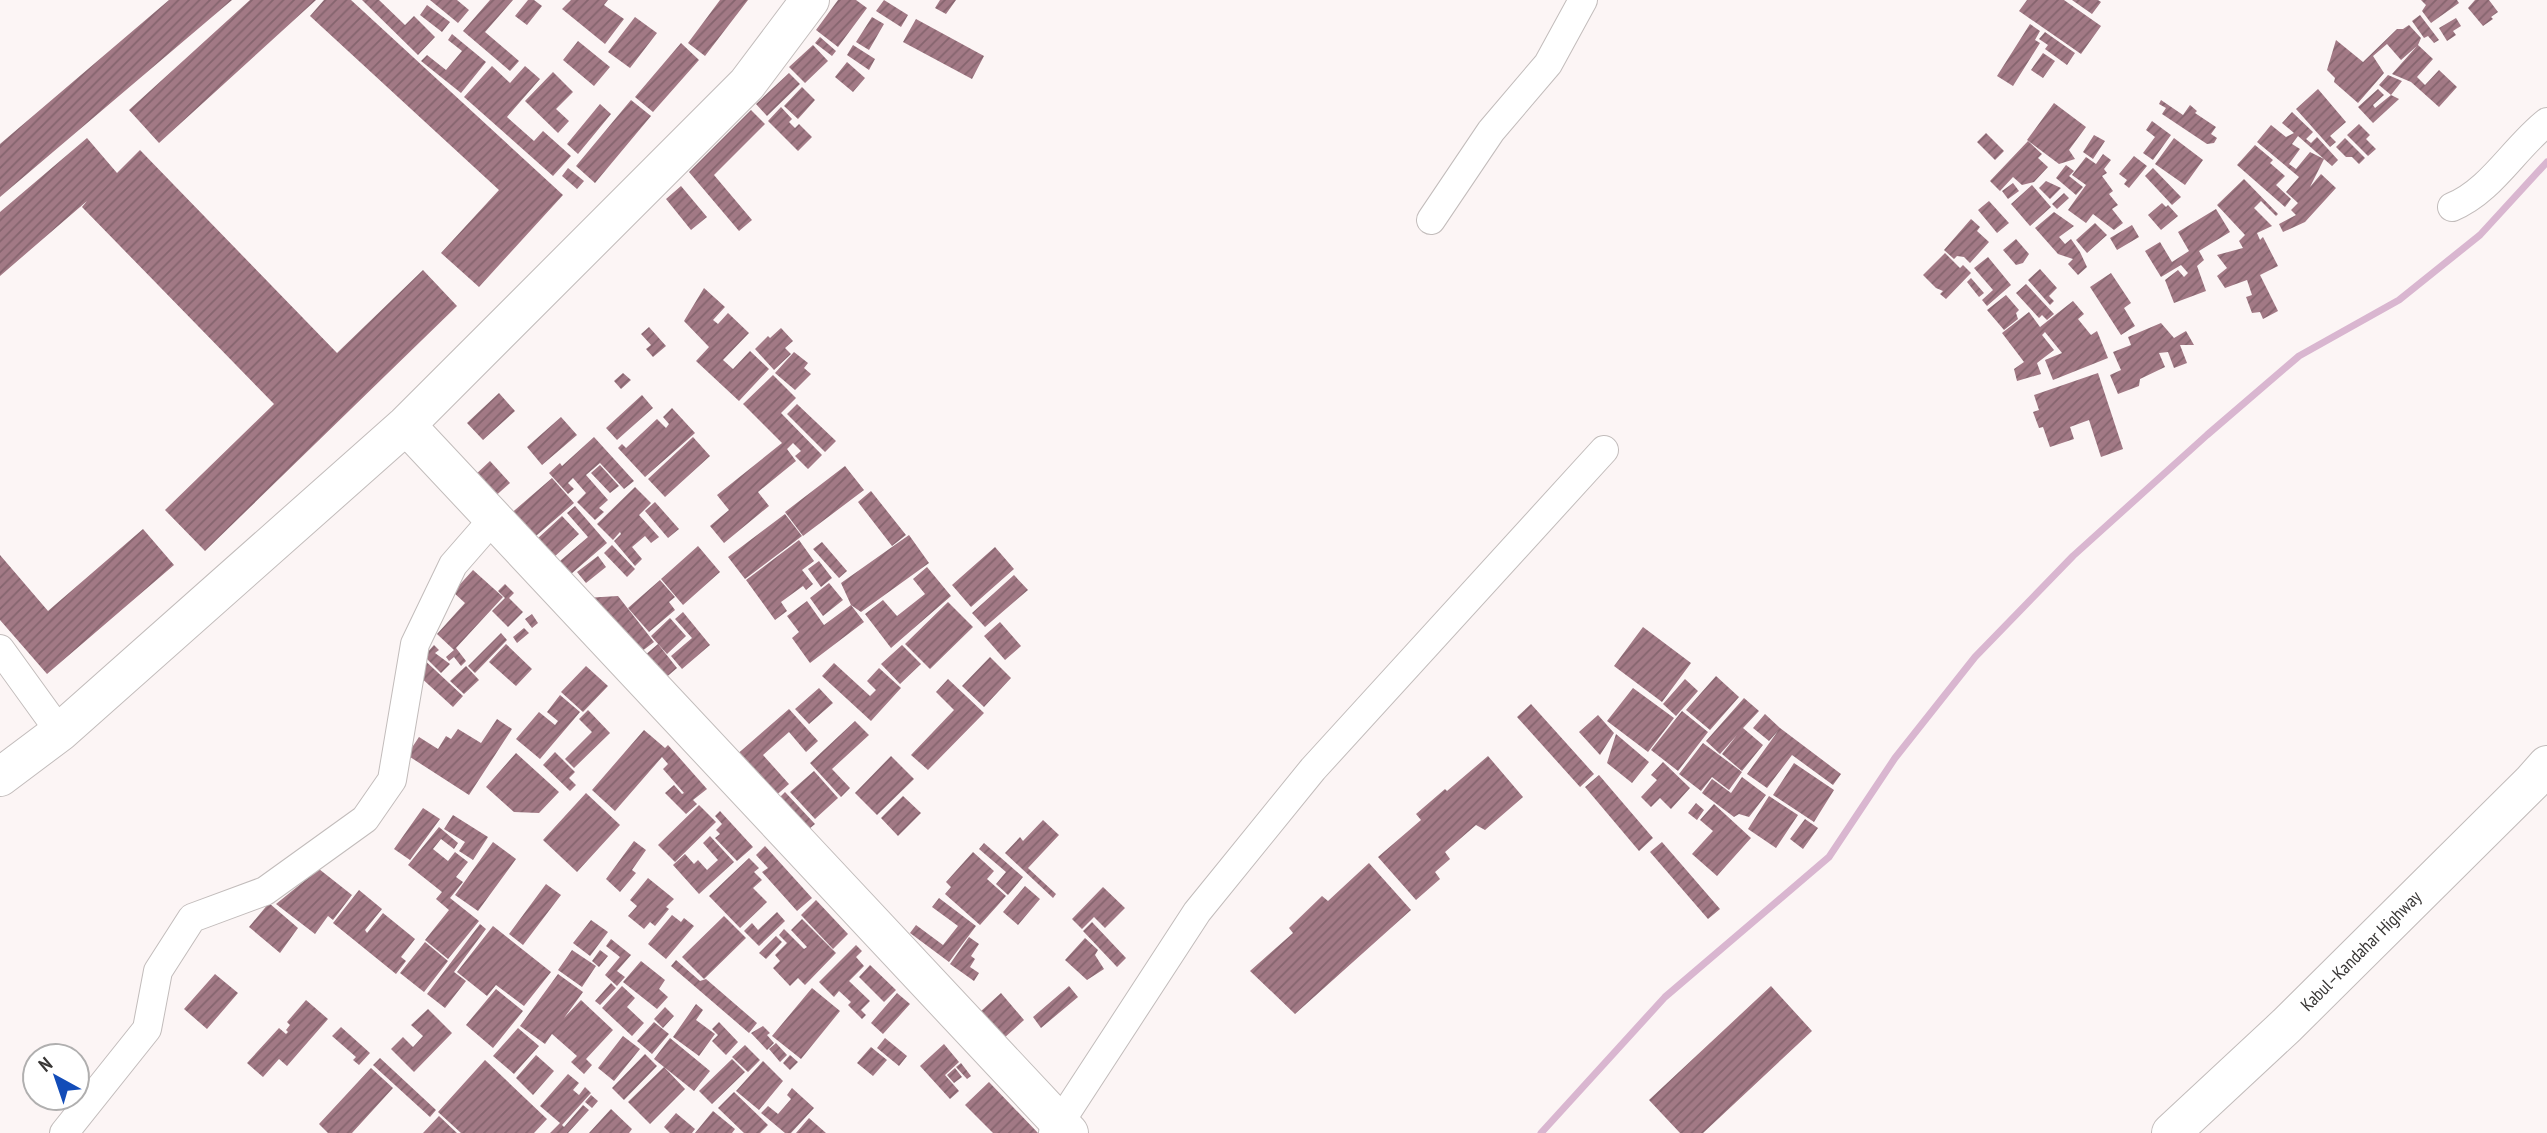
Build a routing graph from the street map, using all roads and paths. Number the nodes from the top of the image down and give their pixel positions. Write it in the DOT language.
graph roads {
  1 [pos="810,0"];
  2 [pos="1583,0"];
  3 [pos="2547,122"];
  4 [pos="2452,207"];
  5 [pos="1431,220"];
  6 [pos="406,425"];
  7 [pos="1604,450"];
  8 [pos="494,518"];
  9 [pos="0,649"];
  10 [pos="60,732"];
  11 [pos="2547,765"];
  12 [pos="0,777"];
  13 [pos="1060,1130"];
  14 [pos="64,1133"];
  15 [pos="2171,1133"];
  1 -- 6 [label="street"];
  2 -- 5 [label="street"];
  3 -- 4 [label="street"];
  6 -- 8 [label="street"];
  6 -- 10 [label="street"];
  7 -- 13 [label="street"];
  8 -- 13 [label="street"];
  8 -- 14 [label="street"];
  9 -- 10 [label="street"];
  10 -- 12 [label="street"];
  11 -- 15 [label="street, Kabul–Kandahar Highway"];
}
